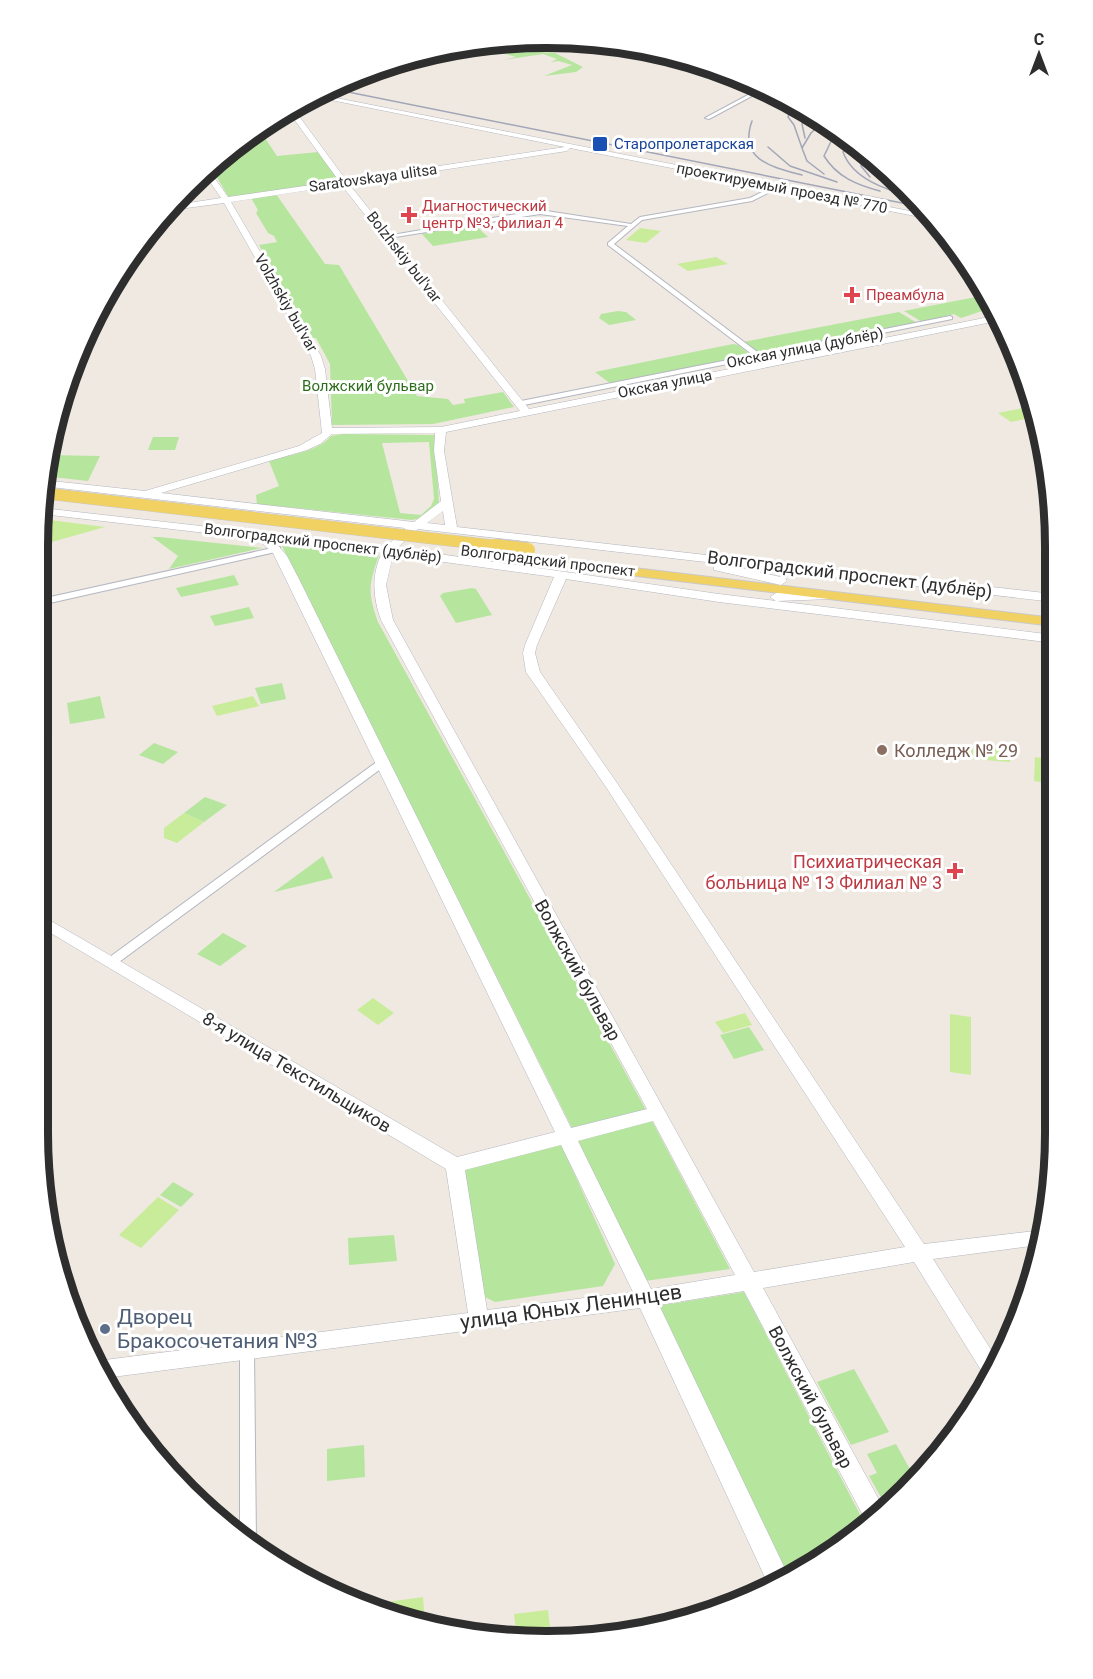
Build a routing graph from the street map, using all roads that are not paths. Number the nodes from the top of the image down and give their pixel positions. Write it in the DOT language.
graph roads {
  1 [pos="754,94"];
  2 [pos="328,98"];
  3 [pos="295,116"];
  4 [pos="707,118"];
  5 [pos="579,148"];
  6 [pos="212,178"];
  7 [pos="345,182"];
  8 [pos="776,187"];
  9 [pos="226,200"];
  10 [pos="183,206"];
  11 [pos="918,215"];
  12 [pos="630,225"];
  13 [pos="388,236"];
  14 [pos="988,315"];
  15 [pos="950,318"];
  16 [pos="990,319"];
  17 [pos="975,323"];
  18 [pos="841,340"];
  19 [pos="867,344"];
  20 [pos="759,357"];
  21 [pos="768,364"];
  22 [pos="608,386"];
  23 [pos="603,397"];
  24 [pos="522,408"];
  25 [pos="441,430"];
  26 [pos="327,431"];
  27 [pos="52,484"];
  28 [pos="105,490"];
  29 [pos="51,494"];
  30 [pos="144,495"];
  31 [pos="50,501"];
  32 [pos="446,502"];
  33 [pos="49,512"];
  34 [pos="81,515"];
  35 [pos="121,520"];
  36 [pos="417,525"];
  37 [pos="446,528"];
  38 [pos="248,534"];
  39 [pos="277,549"];
  40 [pos="388,550"];
  41 [pos="645,550"];
  42 [pos="422,554"];
  43 [pos="527,554"];
  44 [pos="561,576"];
  45 [pos="781,581"];
  46 [pos="710,596"];
  47 [pos="833,596"];
  48 [pos="1045,597"];
  49 [pos="48,600"];
  50 [pos="1045,614"];
  51 [pos="1045,621"];
  52 [pos="1045,638"];
  53 [pos="382,763"];
  54 [pos="48,924"];
  55 [pos="111,962"];
  56 [pos="658,1113"];
  57 [pos="567,1137"];
  58 [pos="455,1166"];
  59 [pos="1033,1238"];
  60 [pos="917,1253"];
  61 [pos="749,1281"];
  62 [pos="646,1299"];
  63 [pos="479,1321"];
  64 [pos="247,1350"];
  65 [pos="988,1364"];
  66 [pos="107,1368"];
  67 [pos="872,1509"];
  68 [pos="248,1531"];
  69 [pos="776,1575"];
  1 -- 4 [label="street"];
  2 -- 5 [label="main road, проектируемый проезд № 770"];
  3 -- 7 [label="main road, Bolzhskiy bul'var"];
  5 -- 7 [label="main road, Saratovskaya ulitsa"];
  5 -- 8 [label="main road, проектируемый проезд № 770"];
  6 -- 9 [label="main road, Volzhskiy bul'var"];
  7 -- 9 [label="main road, Saratovskaya ulitsa"];
  7 -- 13 [label="main road, Bolzhskiy bul'var"];
  8 -- 11 [label="main road, проектируемый проезд № 770"];
  8 -- 12 [label="street"];
  9 -- 10 [label="main road, Saratovskaya ulitsa"];
  9 -- 26 [label="main road, Volzhskiy bul'var"];
  12 -- 13 [label="street"];
  12 -- 20 [label="street"];
  13 -- 24 [label="main road, Bolzhskiy bul'var"];
  14 -- 17 [label="main road"];
  15 -- 18 [label="street, Окская улица (дублёр)"];
  16 -- 17 [label="main road, Окская улица"];
  17 -- 19 [label="main road, Окская улица"];
  18 -- 19 [label="street"];
  18 -- 20 [label="street, Окская улица (дублёр)"];
  19 -- 21 [label="main road, Окская улица"];
  20 -- 21 [label="street"];
  20 -- 22 [label="street, Окская улица (дублёр)"];
  21 -- 23 [label="main road, Окская улица"];
  22 -- 23 [label="street"];
  22 -- 24 [label="street, Окская улица (дублёр)"];
  23 -- 24 [label="main road, Окская улица"];
  24 -- 25 [label="main road, Окская улица"];
  25 -- 26 [label="main road, Окская улица"];
  25 -- 32 [label="main road"];
  26 -- 30 [label="main road"];
  27 -- 28 [label="main road, Волгоградский проспект (дублёр)"];
  28 -- 30 [label="main road, Волгоградский проспект (дублёр)"];
  28 -- 34 [label="main road"];
  29 -- 43 [label="main road, Волгоградский проспект, bridge"];
  30 -- 35 [label="main road"];
  30 -- 36 [label="main road, Волгоградский проспект (дублёр)"];
  31 -- 43 [label="main road, Волгоградский проспект"];
  32 -- 36 [label="main road"];
  32 -- 37 [label="main road"];
  33 -- 34 [label="main road, Волгоградский проспект (дублёр)"];
  34 -- 35 [label="main road, Волгоградский проспект (дублёр)"];
  35 -- 38 [label="main road, Волгоградский проспект (дублёр)"];
  36 -- 37 [label="main road, Волгоградский проспект (дублёр)"];
  36 -- 40 [label="main road"];
  37 -- 41 [label="main road, Волгоградский проспект (дублёр)"];
  37 -- 42 [label="main road"];
  38 -- 39 [label="main road"];
  38 -- 40 [label="main road, Волгоградский проспект (дублёр)"];
  39 -- 49 [label="street"];
  39 -- 53 [label="main road"];
  40 -- 42 [label="main road, Волгоградский проспект (дублёр)"];
  40 -- 56 [label="main road, Волжский бульвар"];
  41 -- 45 [label="main road, Волгоградский проспект (дублёр)"];
  41 -- 48 [label="main road, Волгоградский проспект (дублёр)"];
  42 -- 44 [label="main road, Волгоградский проспект (дублёр)"];
  43 -- 45 [label="main road, Волгоградский проспект"];
  43 -- 47 [label="main road, Волгоградский проспект"];
  44 -- 46 [label="main road, Волгоградский проспект (дублёр)"];
  44 -- 60 [label="main road"];
  45 -- 50 [label="main road, Волгоградский проспект"];
  46 -- 47 [label="main road, Волгоградский проспект (дублёр)"];
  46 -- 52 [label="main road, Волгоградский проспект (дублёр)"];
  47 -- 51 [label="main road, Волгоградский проспект"];
  53 -- 55 [label="street"];
  53 -- 57 [label="main road"];
  54 -- 55 [label="main road, 8-я улица Текстильщиков"];
  55 -- 58 [label="main road, 8-я улица Текстильщиков"];
  56 -- 57 [label="main road"];
  56 -- 61 [label="main road, Волжский бульвар"];
  57 -- 58 [label="main road"];
  57 -- 62 [label="main road"];
  58 -- 63 [label="main road"];
  59 -- 60 [label="main road, улица Юных Ленинцев"];
  60 -- 61 [label="main road, улица Юных Ленинцев"];
  60 -- 65 [label="main road"];
  61 -- 62 [label="main road, улица Юных Ленинцев"];
  61 -- 67 [label="main road, Волжский бульвар"];
  62 -- 63 [label="main road, улица Юных Ленинцев"];
  62 -- 69 [label="main road"];
  63 -- 64 [label="main road, улица Юных Ленинцев"];
  64 -- 66 [label="main road, улица Юных Ленинцев"];
  64 -- 68 [label="street"];
}
